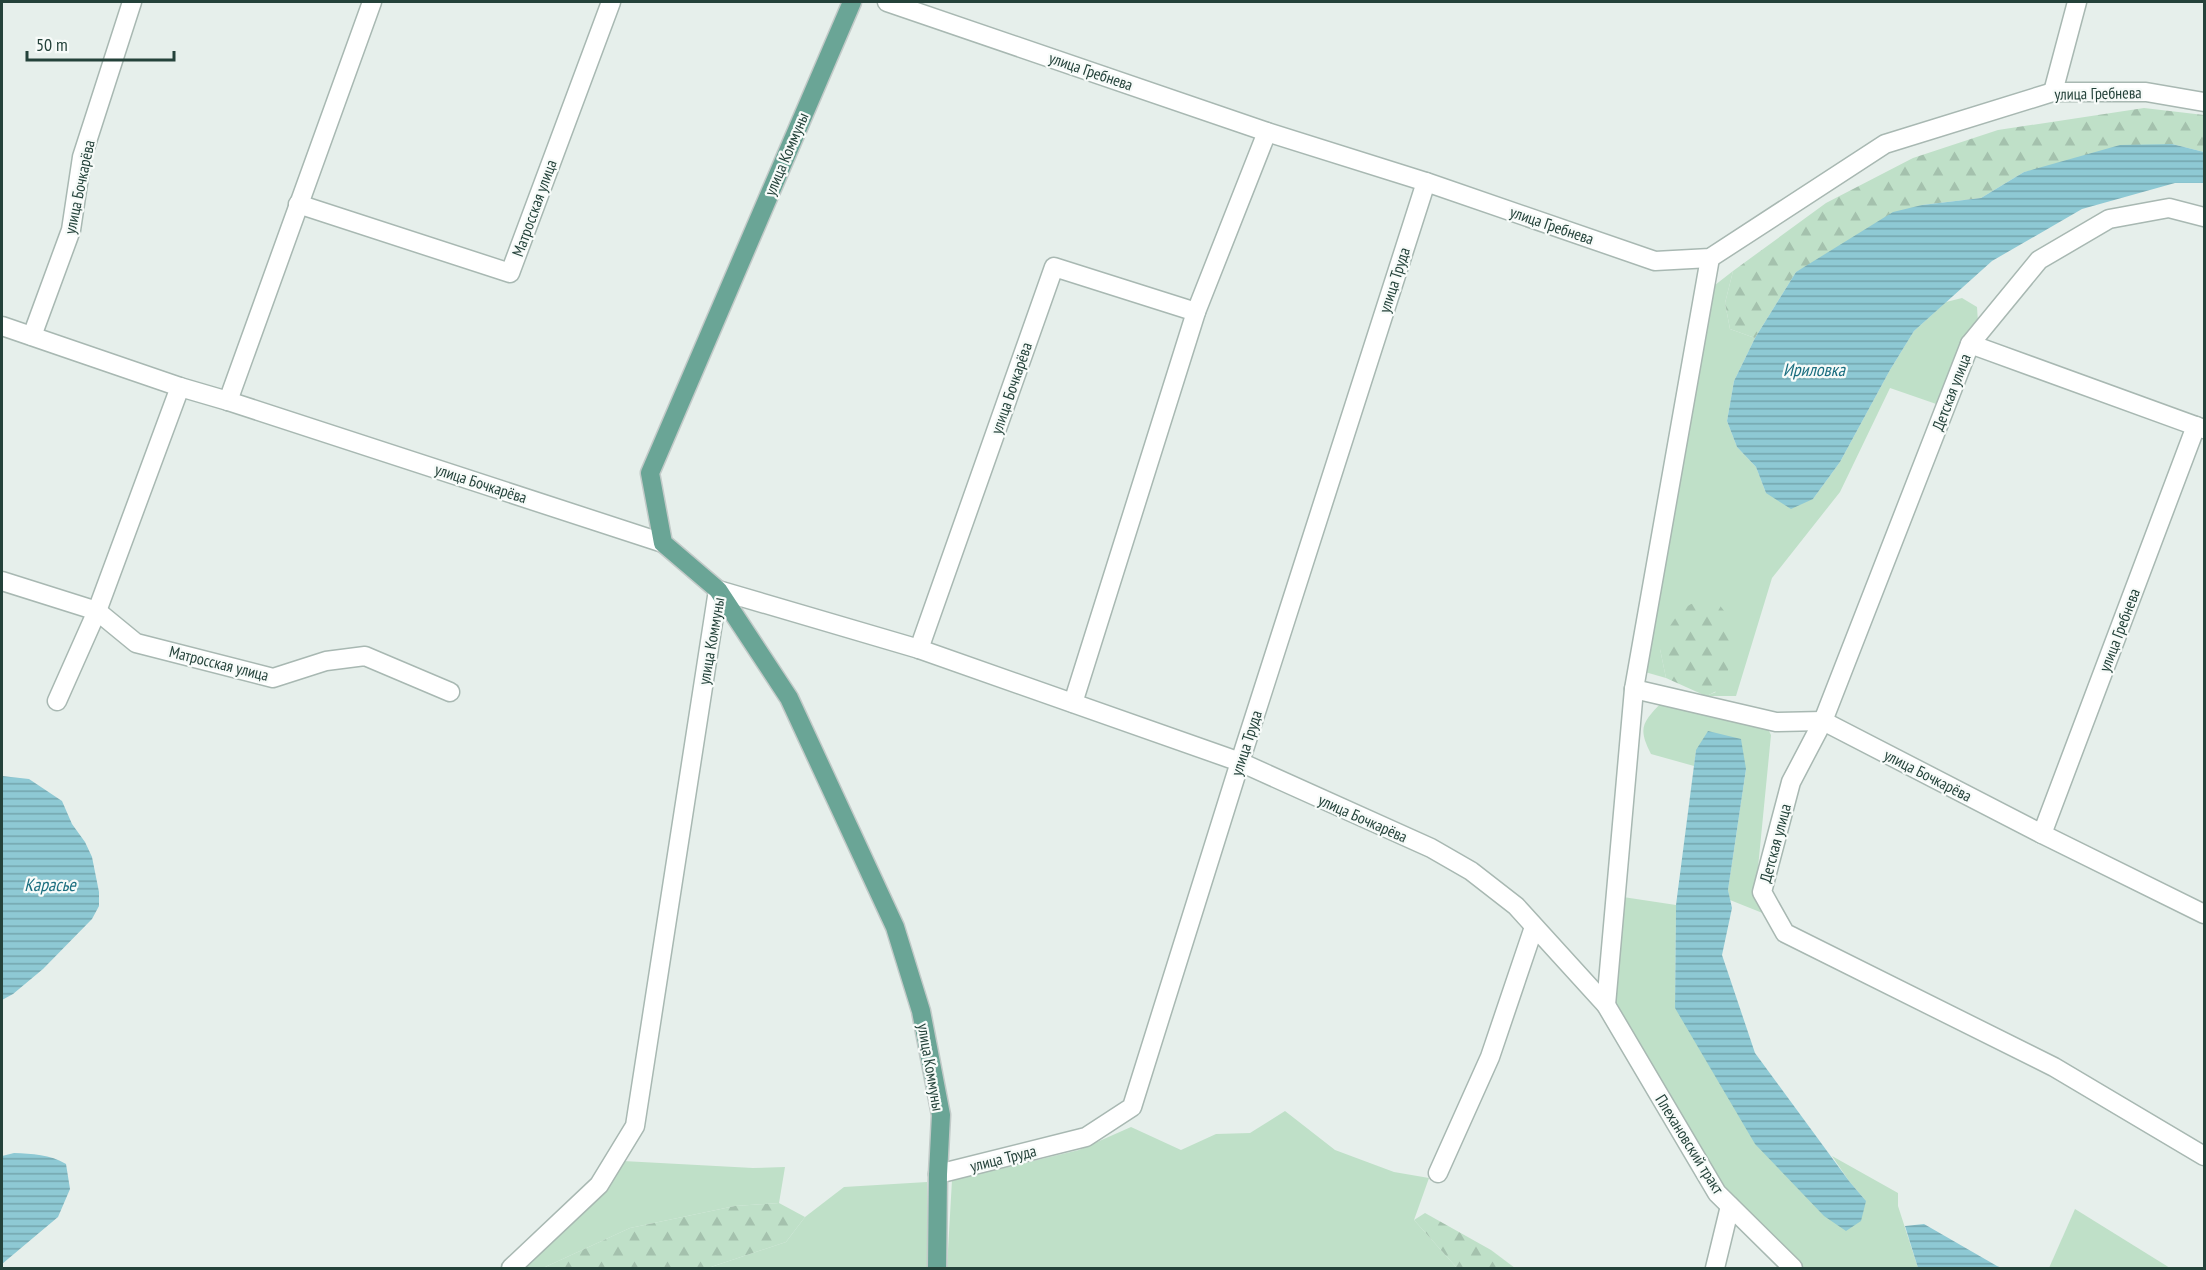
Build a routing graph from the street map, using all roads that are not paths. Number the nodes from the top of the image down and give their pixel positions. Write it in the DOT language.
graph roads {
  1 [pos="132,2"];
  2 [pos="372,2"];
  3 [pos="611,2"];
  4 [pos="852,2"];
  5 [pos="887,2"];
  6 [pos="2077,2"];
  7 [pos="2053,92"];
  8 [pos="2205,102"];
  9 [pos="1267,132"];
  10 [pos="1425,182"];
  11 [pos="298,204"];
  12 [pos="2205,217"];
  13 [pos="1710,258"];
  14 [pos="1196,312"];
  15 [pos="2,326"];
  16 [pos="32,336"];
  17 [pos="1970,344"];
  18 [pos="180,387"];
  19 [pos="228,400"];
  20 [pos="2200,428"];
  21 [pos="663,543"];
  22 [pos="2,581"];
  23 [pos="718,590"];
  24 [pos="97,611"];
  25 [pos="919,649"];
  26 [pos="1634,689"];
  27 [pos="450,692"];
  28 [pos="57,701"];
  29 [pos="1073,703"];
  30 [pos="1823,721"];
  31 [pos="1240,762"];
  32 [pos="2042,834"];
  33 [pos="2205,914"];
  34 [pos="1534,927"];
  35 [pos="1606,1005"];
  36 [pos="2205,1156"];
  37 [pos="1438,1173"];
  38 [pos="938,1174"];
  39 [pos="1730,1206"];
  40 [pos="511,1269"];
  41 [pos="937,1269"];
  42 [pos="1715,1269"];
  43 [pos="1793,1269"];
  1 -- 16 [label="street, улица Бочкарёва"];
  2 -- 11 [label="street"];
  3 -- 11 [label="street, Матросская улица"];
  4 -- 21 [label="main road, улица Коммуны"];
  5 -- 9 [label="street, улица Гребнева"];
  6 -- 7 [label="street"];
  7 -- 8 [label="street, улица Гребнева"];
  7 -- 13 [label="street, улица Гребнева"];
  9 -- 10 [label="street, улица Гребнева"];
  9 -- 14 [label="street"];
  10 -- 13 [label="street, улица Гребнева"];
  10 -- 31 [label="street, улица Труда"];
  11 -- 19 [label="street"];
  12 -- 17 [label="street"];
  13 -- 26 [label="street"];
  14 -- 25 [label="street, улица Бочкарёва"];
  14 -- 29 [label="street"];
  15 -- 16 [label="street, улица Бочкарёва"];
  16 -- 18 [label="street, улица Бочкарёва"];
  17 -- 20 [label="street, улица Гребнева"];
  17 -- 30 [label="street, Детская улица"];
  18 -- 19 [label="street, улица Бочкарёва"];
  18 -- 24 [label="street"];
  19 -- 21 [label="street, улица Бочкарёва"];
  20 -- 32 [label="street, улица Гребнева"];
  21 -- 23 [label="main road, улица Бочкарёва"];
  22 -- 24 [label="street, Матросская улица"];
  23 -- 25 [label="street, улица Бочкарёва"];
  23 -- 38 [label="main road, улица Коммуны"];
  23 -- 40 [label="street, улица Коммуны"];
  24 -- 27 [label="street, Матросская улица"];
  24 -- 28 [label="street"];
  25 -- 29 [label="street, улица Бочкарёва"];
  26 -- 30 [label="street, улица Бочкарёва"];
  26 -- 35 [label="street"];
  29 -- 31 [label="street, улица Бочкарёва"];
  30 -- 32 [label="street, улица Бочкарёва"];
  30 -- 36 [label="street, Детская улица"];
  31 -- 34 [label="street, улица Бочкарёва"];
  31 -- 38 [label="street, улица Труда"];
  32 -- 33 [label="street, улица Бочкарёва"];
  34 -- 35 [label="street, улица Бочкарёва"];
  34 -- 37 [label="street"];
  35 -- 39 [label="street, Плехановский тракт"];
  38 -- 41 [label="main road, улица Коммуны"];
  39 -- 42 [label="street"];
  39 -- 43 [label="street, Плехановский тракт"];
}
